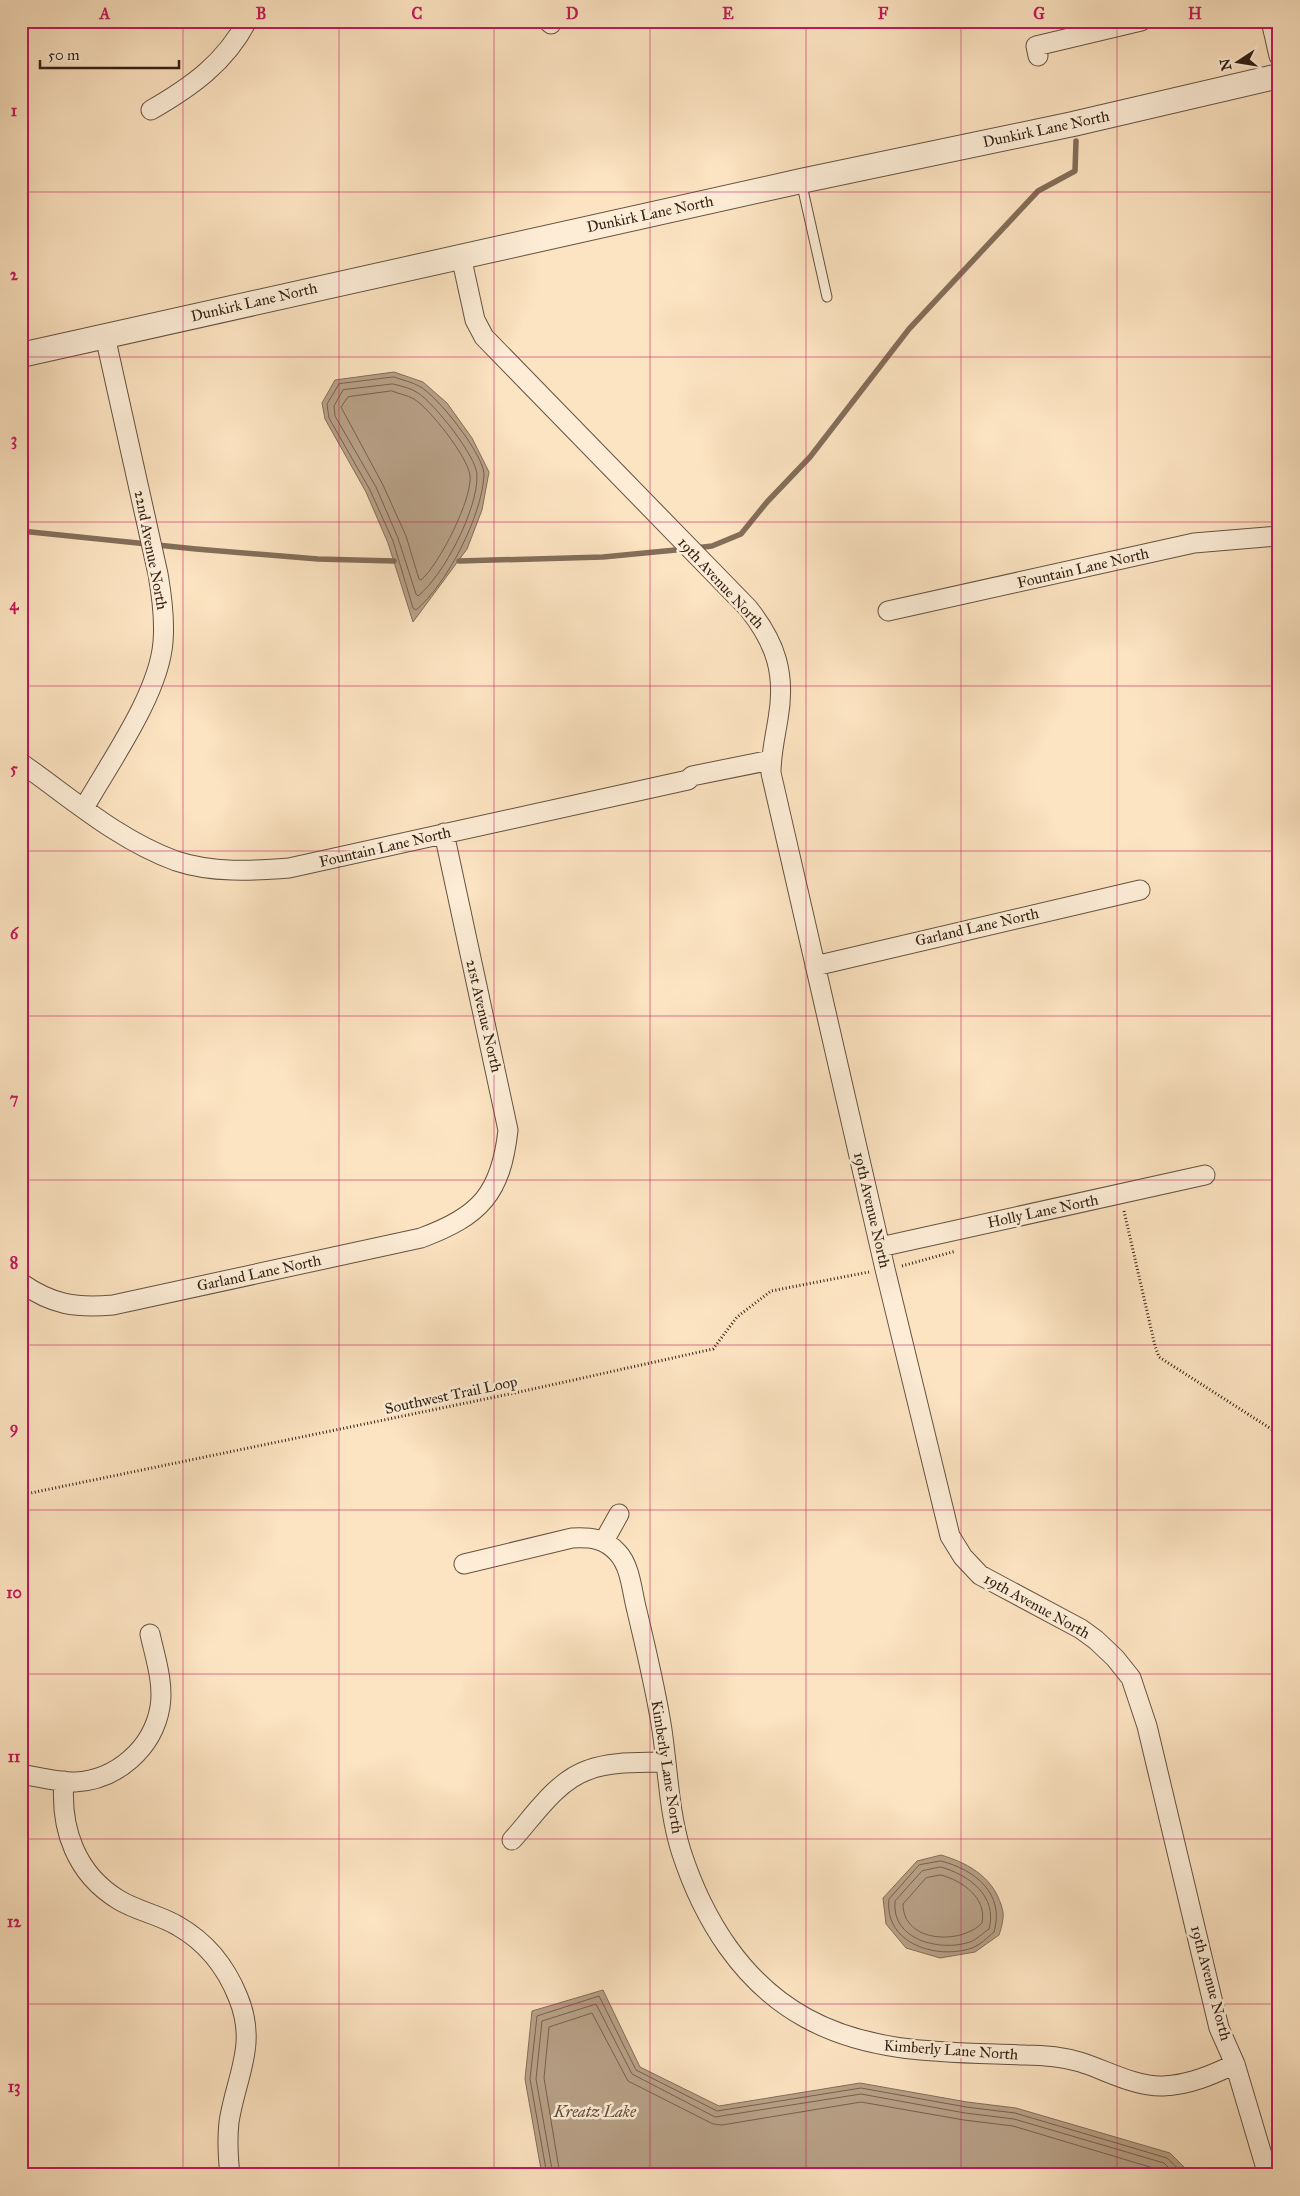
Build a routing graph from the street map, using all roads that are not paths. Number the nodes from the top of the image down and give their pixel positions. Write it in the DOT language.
graph roads {
  1 [pos="247,21"];
  2 [pos="1141,21"];
  3 [pos="1271,21"];
  4 [pos="1038,56"];
  5 [pos="1279,56"];
  6 [pos="1279,76"];
  7 [pos="151,110"];
  8 [pos="801,181"];
  9 [pos="461,256"];
  10 [pos="827,297"];
  11 [pos="105,336"];
  12 [pos="21,355"];
  13 [pos="1279,536"];
  14 [pos="888,611"];
  15 [pos="771,760"];
  16 [pos="21,763"];
  17 [pos="84,808"];
  18 [pos="444,833"];
  19 [pos="1140,890"];
  20 [pos="815,966"];
  21 [pos="1205,1175"];
  22 [pos="489,1196"];
  23 [pos="880,1247"];
  24 [pos="21,1283"];
  25 [pos="619,1514"];
  26 [pos="604,1541"];
  27 [pos="464,1564"];
  28 [pos="150,1634"];
  29 [pos="665,1762"];
  30 [pos="21,1774"];
  31 [pos="64,1780"];
  32 [pos="512,1840"];
  33 [pos="1235,2064"];
  34 [pos="230,2175"];
  35 [pos="1268,2175"];
  1 -- 7 [label="street"];
  2 -- 4 [label="street"];
  3 -- 5 [label="street"];
  6 -- 8 [label="street, Dunkirk Lane North"];
  8 -- 9 [label="street, Dunkirk Lane North"];
  8 -- 10 [label="lane"];
  9 -- 11 [label="street, Dunkirk Lane North"];
  9 -- 15 [label="street, 19th Avenue North"];
  11 -- 12 [label="street, Dunkirk Lane North"];
  11 -- 17 [label="street, 22nd Avenue North"];
  13 -- 14 [label="street, Fountain Lane North"];
  15 -- 18 [label="street, Fountain Lane North"];
  15 -- 20 [label="street, 19th Avenue North"];
  16 -- 17 [label="street, Fountain Lane North"];
  17 -- 18 [label="street, Fountain Lane North"];
  18 -- 22 [label="street, 21st Avenue North"];
  19 -- 20 [label="street, Garland Lane North"];
  20 -- 23 [label="street, 19th Avenue North"];
  21 -- 23 [label="street, Holly Lane North"];
  22 -- 24 [label="street, Garland Lane North"];
  23 -- 33 [label="street, 19th Avenue North"];
  25 -- 26 [label="street"];
  26 -- 27 [label="street"];
  26 -- 29 [label="street, Kimberly Lane North"];
  28 -- 31 [label="street"];
  29 -- 32 [label="street"];
  29 -- 33 [label="street, Kimberly Lane North"];
  30 -- 31 [label="street"];
  31 -- 34 [label="street"];
  33 -- 35 [label="street, 19th Avenue North"];
}
